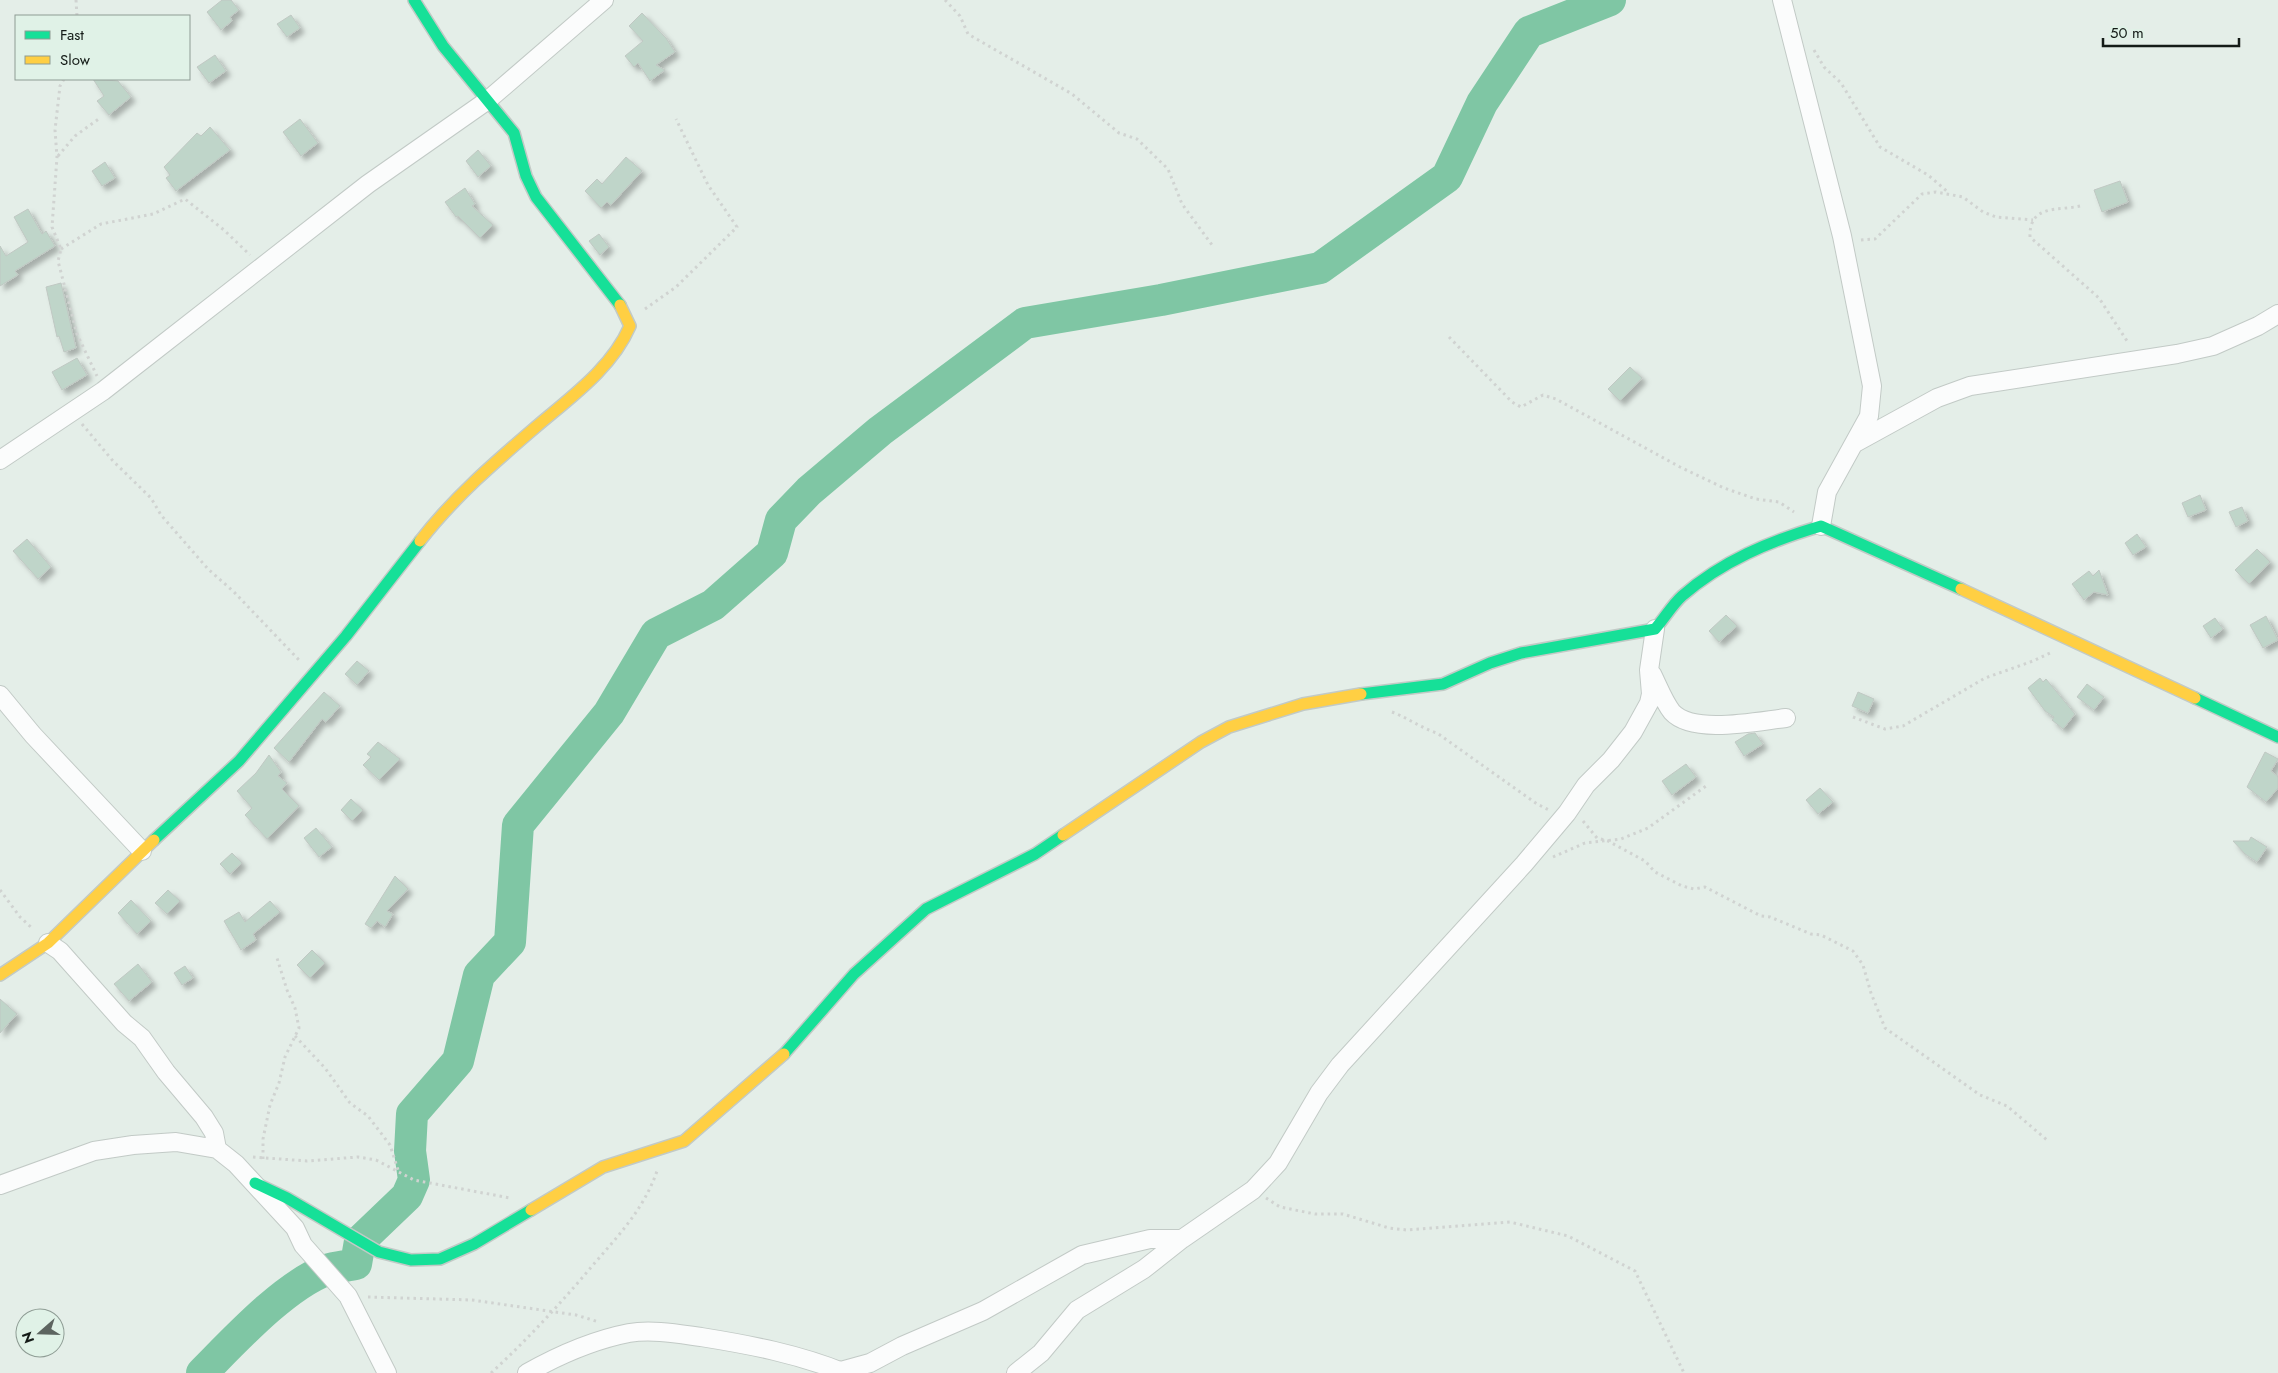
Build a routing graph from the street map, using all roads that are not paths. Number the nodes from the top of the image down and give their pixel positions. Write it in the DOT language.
graph roads {
  1 [pos="414,0"];
  2 [pos="604,0"];
  3 [pos="1782,0"];
  4 [pos="488,100"];
  5 [pos="2278,314"];
  6 [pos="1855,443"];
  7 [pos="0,460"];
  8 [pos="1821,526"];
  9 [pos="1655,629"];
  10 [pos="1649,670"];
  11 [pos="0,695"];
  12 [pos="1786,718"];
  13 [pos="2278,737"];
  14 [pos="142,852"];
  15 [pos="48,943"];
  16 [pos="0,976"];
  17 [pos="217,1149"];
  18 [pos="255,1183"];
  19 [pos="0,1185"];
  20 [pos="1182,1239"];
  21 [pos="843,1372"];
  22 [pos="387,1373"];
  23 [pos="527,1373"];
  24 [pos="1016,1373"];
  1 -- 4 [label="street"];
  2 -- 4 [label="street"];
  3 -- 6 [label="street"];
  4 -- 7 [label="street"];
  4 -- 14 [label="street"];
  5 -- 6 [label="street"];
  6 -- 8 [label="street"];
  8 -- 9 [label="street"];
  8 -- 13 [label="street"];
  9 -- 10 [label="street"];
  9 -- 18 [label="street"];
  10 -- 12 [label="street"];
  10 -- 20 [label="street"];
  11 -- 14 [label="street"];
  14 -- 15 [label="street"];
  15 -- 16 [label="street"];
  15 -- 17 [label="street"];
  17 -- 18 [label="street"];
  17 -- 19 [label="street"];
  18 -- 22 [label="street"];
  20 -- 21 [label="street"];
  20 -- 24 [label="street"];
  21 -- 23 [label="street"];
}
